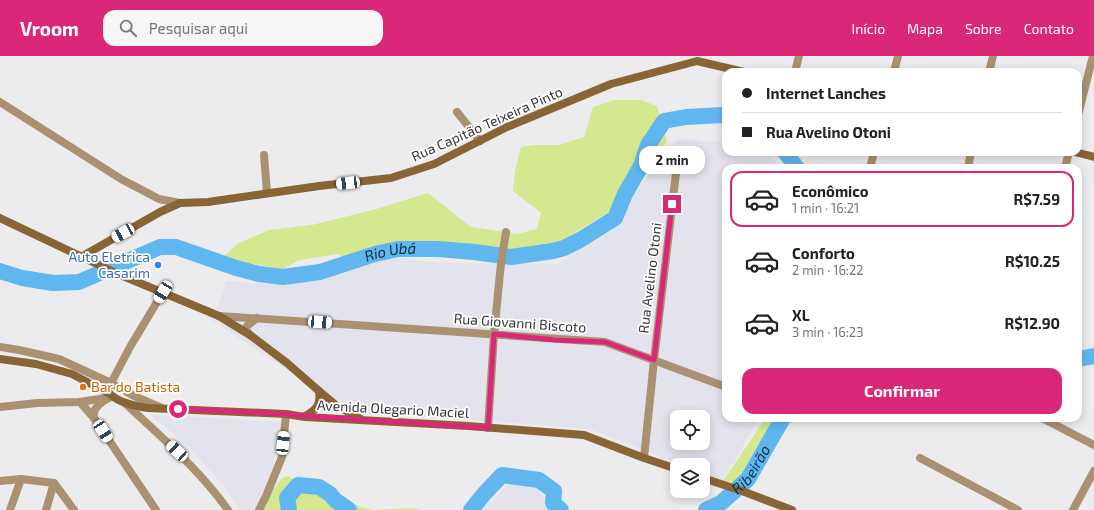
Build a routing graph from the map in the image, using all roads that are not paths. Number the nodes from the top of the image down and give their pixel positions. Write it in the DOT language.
graph roads {
  1 [pos="799,56"];
  2 [pos="898,56"];
  3 [pos="993,56"];
  4 [pos="1093,56"];
  5 [pos="698,58"];
  6 [pos="731,68"];
  7 [pos="796,68"];
  8 [pos="895,68"];
  9 [pos="990,68"];
  10 [pos="1091,78"];
  11 [pos="0,102"];
  12 [pos="1082,104"];
  13 [pos="456,112"];
  14 [pos="480,141"];
  15 [pos="1082,154"];
  16 [pos="264,155"];
  17 [pos="1094,157"];
  18 [pos="676,173"];
  19 [pos="267,193"];
  20 [pos="180,203"];
  21 [pos="0,218"];
  22 [pos="506,232"];
  23 [pos="81,257"];
  24 [pos="163,292"];
  25 [pos="219,316"];
  26 [pos="257,318"];
  27 [pos="494,334"];
  28 [pos="250,335"];
  29 [pos="0,347"];
  30 [pos="0,360"];
  31 [pos="654,360"];
  32 [pos="111,383"];
  33 [pos="722,386"];
  34 [pos="319,391"];
  35 [pos="109,396"];
  36 [pos="80,402"];
  37 [pos="125,403"];
  38 [pos="0,406"];
  39 [pos="162,408"];
  40 [pos="286,414"];
  41 [pos="305,416"];
  42 [pos="94,418"];
  43 [pos="364,420"];
  44 [pos="1050,422"];
  45 [pos="488,428"];
  46 [pos="1094,445"];
  47 [pos="644,458"];
  48 [pos="920,458"];
  49 [pos="670,467"];
  50 [pos="1094,470"];
  51 [pos="21,479"];
  52 [pos="710,480"];
  53 [pos="0,481"];
  54 [pos="54,483"];
  55 [pos="10,510"];
  56 [pos="46,510"];
  57 [pos="74,510"];
  58 [pos="156,510"];
  59 [pos="228,510"];
  60 [pos="259,510"];
  61 [pos="792,510"];
  62 [pos="1018,510"];
  63 [pos="1073,510"];
  1 -- 7 [label="street"];
  2 -- 8 [label="street"];
  3 -- 9 [label="street"];
  4 -- 10 [label="street"];
  5 -- 6 [label="main road"];
  5 -- 14 [label="main road, Rua Capitão Teixeira Pinto"];
  10 -- 12 [label="street"];
  11 -- 20 [label="street"];
  13 -- 14 [label="street"];
  14 -- 19 [label="main road, Rua Capitão Teixeira Pinto"];
  15 -- 17 [label="main road"];
  16 -- 19 [label="street"];
  18 -- 31 [label="street, Rua Avelino Otoni"];
  19 -- 20 [label="main road, Rua Capitão Teixeira Pinto"];
  20 -- 23 [label="main road, Rua Capitão Teixeira Pinto"];
  21 -- 23 [label="main road"];
  22 -- 27 [label="street"];
  23 -- 24 [label="main road"];
  24 -- 25 [label="main road"];
  24 -- 32 [label="street"];
  25 -- 26 [label="street, Rua Giovanni Biscoto"];
  25 -- 28 [label="main road"];
  26 -- 27 [label="street, Rua Giovanni Biscoto"];
  26 -- 28 [label="street"];
  27 -- 31 [label="street, Rua Giovanni Biscoto"];
  27 -- 45 [label="street"];
  28 -- 34 [label="main road"];
  29 -- 32 [label="street"];
  30 -- 35 [label="main road, Avenida Olegario Maciel"];
  31 -- 33 [label="street, Rua Giovanni Biscoto"];
  31 -- 47 [label="street, Rua Avelino Otoni"];
  32 -- 35 [label="street"];
  32 -- 39 [label="street"];
  34 -- 41 [label="main road"];
  34 -- 43 [label="main road"];
  35 -- 36 [label="street"];
  35 -- 37 [label="main road, Avenida Olegario Maciel"];
  35 -- 42 [label="street"];
  36 -- 38 [label="street"];
  36 -- 42 [label="street"];
  37 -- 39 [label="main road, Avenida Olegario Maciel"];
  37 -- 59 [label="street"];
  39 -- 40 [label="main road, Avenida Olegario Maciel"];
  40 -- 41 [label="main road, Avenida Olegario Maciel"];
  40 -- 60 [label="street"];
  41 -- 43 [label="main road, Avenida Olegario Maciel"];
  42 -- 58 [label="street"];
  43 -- 45 [label="main road, Avenida Olegario Maciel"];
  44 -- 46 [label="street"];
  45 -- 47 [label="main road, Avenida Olegario Maciel"];
  47 -- 49 [label="main road, Avenida Olegario Maciel"];
  48 -- 62 [label="street"];
  50 -- 63 [label="street"];
  51 -- 53 [label="street"];
  51 -- 54 [label="street"];
  51 -- 55 [label="street"];
  52 -- 61 [label="main road"];
  54 -- 56 [label="street"];
  54 -- 57 [label="street"];
}
